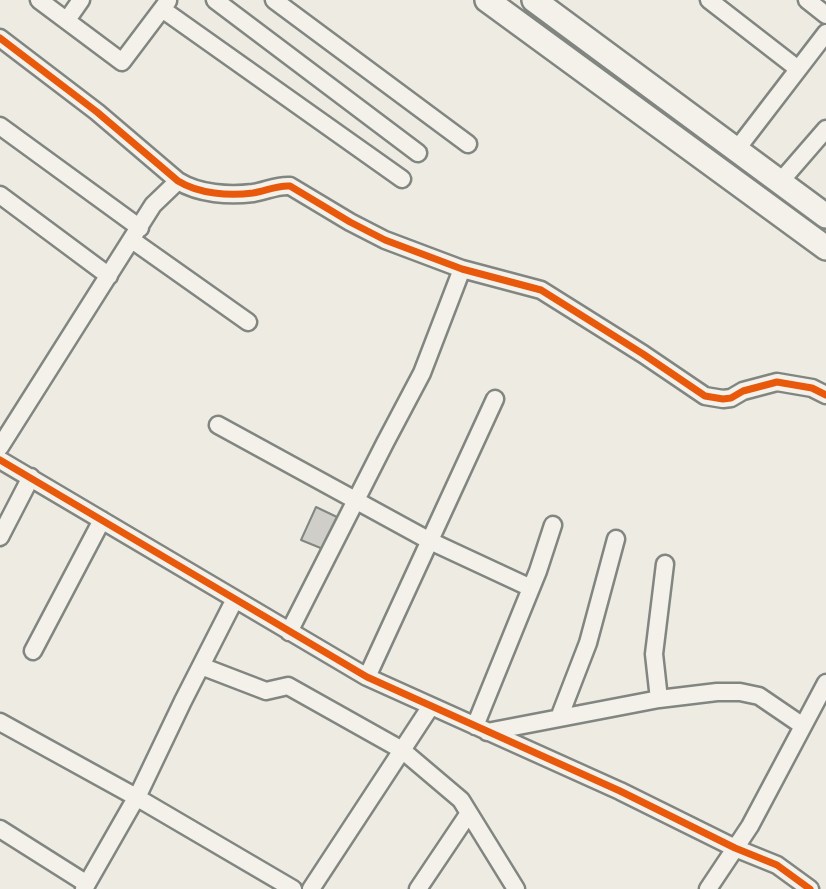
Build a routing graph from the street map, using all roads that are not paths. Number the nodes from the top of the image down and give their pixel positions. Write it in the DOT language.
graph roads {
  1 [pos="39,0"];
  2 [pos="81,0"];
  3 [pos="215,0"];
  4 [pos="274,0"];
  5 [pos="487,0"];
  6 [pos="534,0"];
  7 [pos="709,0"];
  8 [pos="807,0"];
  9 [pos="165,4"];
  10 [pos="826,15"];
  11 [pos="67,20"];
  12 [pos="826,33"];
  13 [pos="0,38"];
  14 [pos="798,69"];
  15 [pos="0,125"];
  16 [pos="826,129"];
  17 [pos="468,144"];
  18 [pos="737,149"];
  19 [pos="418,153"];
  20 [pos="402,179"];
  21 [pos="178,181"];
  22 [pos="780,182"];
  23 [pos="3,202"];
  24 [pos="826,216"];
  25 [pos="136,234"];
  26 [pos="826,248"];
  27 [pos="462,269"];
  28 [pos="109,276"];
  29 [pos="248,322"];
  30 [pos="826,395"];
  31 [pos="495,399"];
  32 [pos="218,425"];
  33 [pos="0,447"];
  34 [pos="0,460"];
  35 [pos="31,477"];
  36 [pos="355,500"];
  37 [pos="102,520"];
  38 [pos="553,525"];
  39 [pos="0,537"];
  40 [pos="616,539"];
  41 [pos="430,541"];
  42 [pos="665,564"];
  43 [pos="531,588"];
  44 [pos="235,600"];
  45 [pos="289,632"];
  46 [pos="33,651"];
  47 [pos="201,666"];
  48 [pos="367,677"];
  49 [pos="824,693"];
  50 [pos="659,699"];
  51 [pos="431,706"];
  52 [pos="559,718"];
  53 [pos="0,722"];
  54 [pos="803,726"];
  55 [pos="481,729"];
  56 [pos="402,750"];
  57 [pos="136,797"];
  58 [pos="469,813"];
  59 [pos="0,829"];
  60 [pos="736,848"];
  61 [pos="85,886"];
  62 [pos="293,889"];
  63 [pos="311,889"];
  64 [pos="418,889"];
  65 [pos="516,889"];
  66 [pos="708,889"];
  67 [pos="810,889"];
  1 -- 11 [label="street"];
  2 -- 11 [label="street"];
  3 -- 19 [label="street"];
  4 -- 17 [label="street"];
  5 -- 26 [label="main road"];
  6 -- 18 [label="main road"];
  7 -- 14 [label="street"];
  8 -- 10 [label="street"];
  9 -- 11 [label="street"];
  9 -- 20 [label="street"];
  12 -- 14 [label="street"];
  13 -- 21 [label="street"];
  14 -- 18 [label="street"];
  15 -- 25 [label="street"];
  16 -- 22 [label="street"];
  18 -- 22 [label="main road"];
  21 -- 25 [label="street"];
  21 -- 27 [label="street"];
  22 -- 24 [label="main road"];
  23 -- 28 [label="street"];
  25 -- 28 [label="street"];
  25 -- 29 [label="street"];
  27 -- 30 [label="street"];
  27 -- 36 [label="street"];
  28 -- 33 [label="street"];
  31 -- 41 [label="street"];
  32 -- 36 [label="street"];
  34 -- 35 [label="street"];
  35 -- 37 [label="street"];
  35 -- 39 [label="street"];
  36 -- 41 [label="street"];
  36 -- 45 [label="street"];
  37 -- 44 [label="street"];
  37 -- 46 [label="street"];
  38 -- 43 [label="street"];
  40 -- 52 [label="street"];
  41 -- 43 [label="street"];
  41 -- 48 [label="street"];
  42 -- 50 [label="street"];
  43 -- 55 [label="street"];
  44 -- 45 [label="street"];
  44 -- 47 [label="street"];
  45 -- 48 [label="street"];
  47 -- 56 [label="street"];
  47 -- 57 [label="street"];
  48 -- 51 [label="street"];
  49 -- 54 [label="street"];
  50 -- 52 [label="street"];
  50 -- 54 [label="street"];
  51 -- 55 [label="street"];
  51 -- 56 [label="street"];
  52 -- 55 [label="street"];
  53 -- 57 [label="street"];
  54 -- 60 [label="street"];
  55 -- 60 [label="street"];
  56 -- 58 [label="street"];
  56 -- 63 [label="street"];
  57 -- 61 [label="street"];
  57 -- 62 [label="street"];
  58 -- 64 [label="street"];
  58 -- 65 [label="street"];
  59 -- 61 [label="street"];
  60 -- 66 [label="street"];
  60 -- 67 [label="street"];
}
